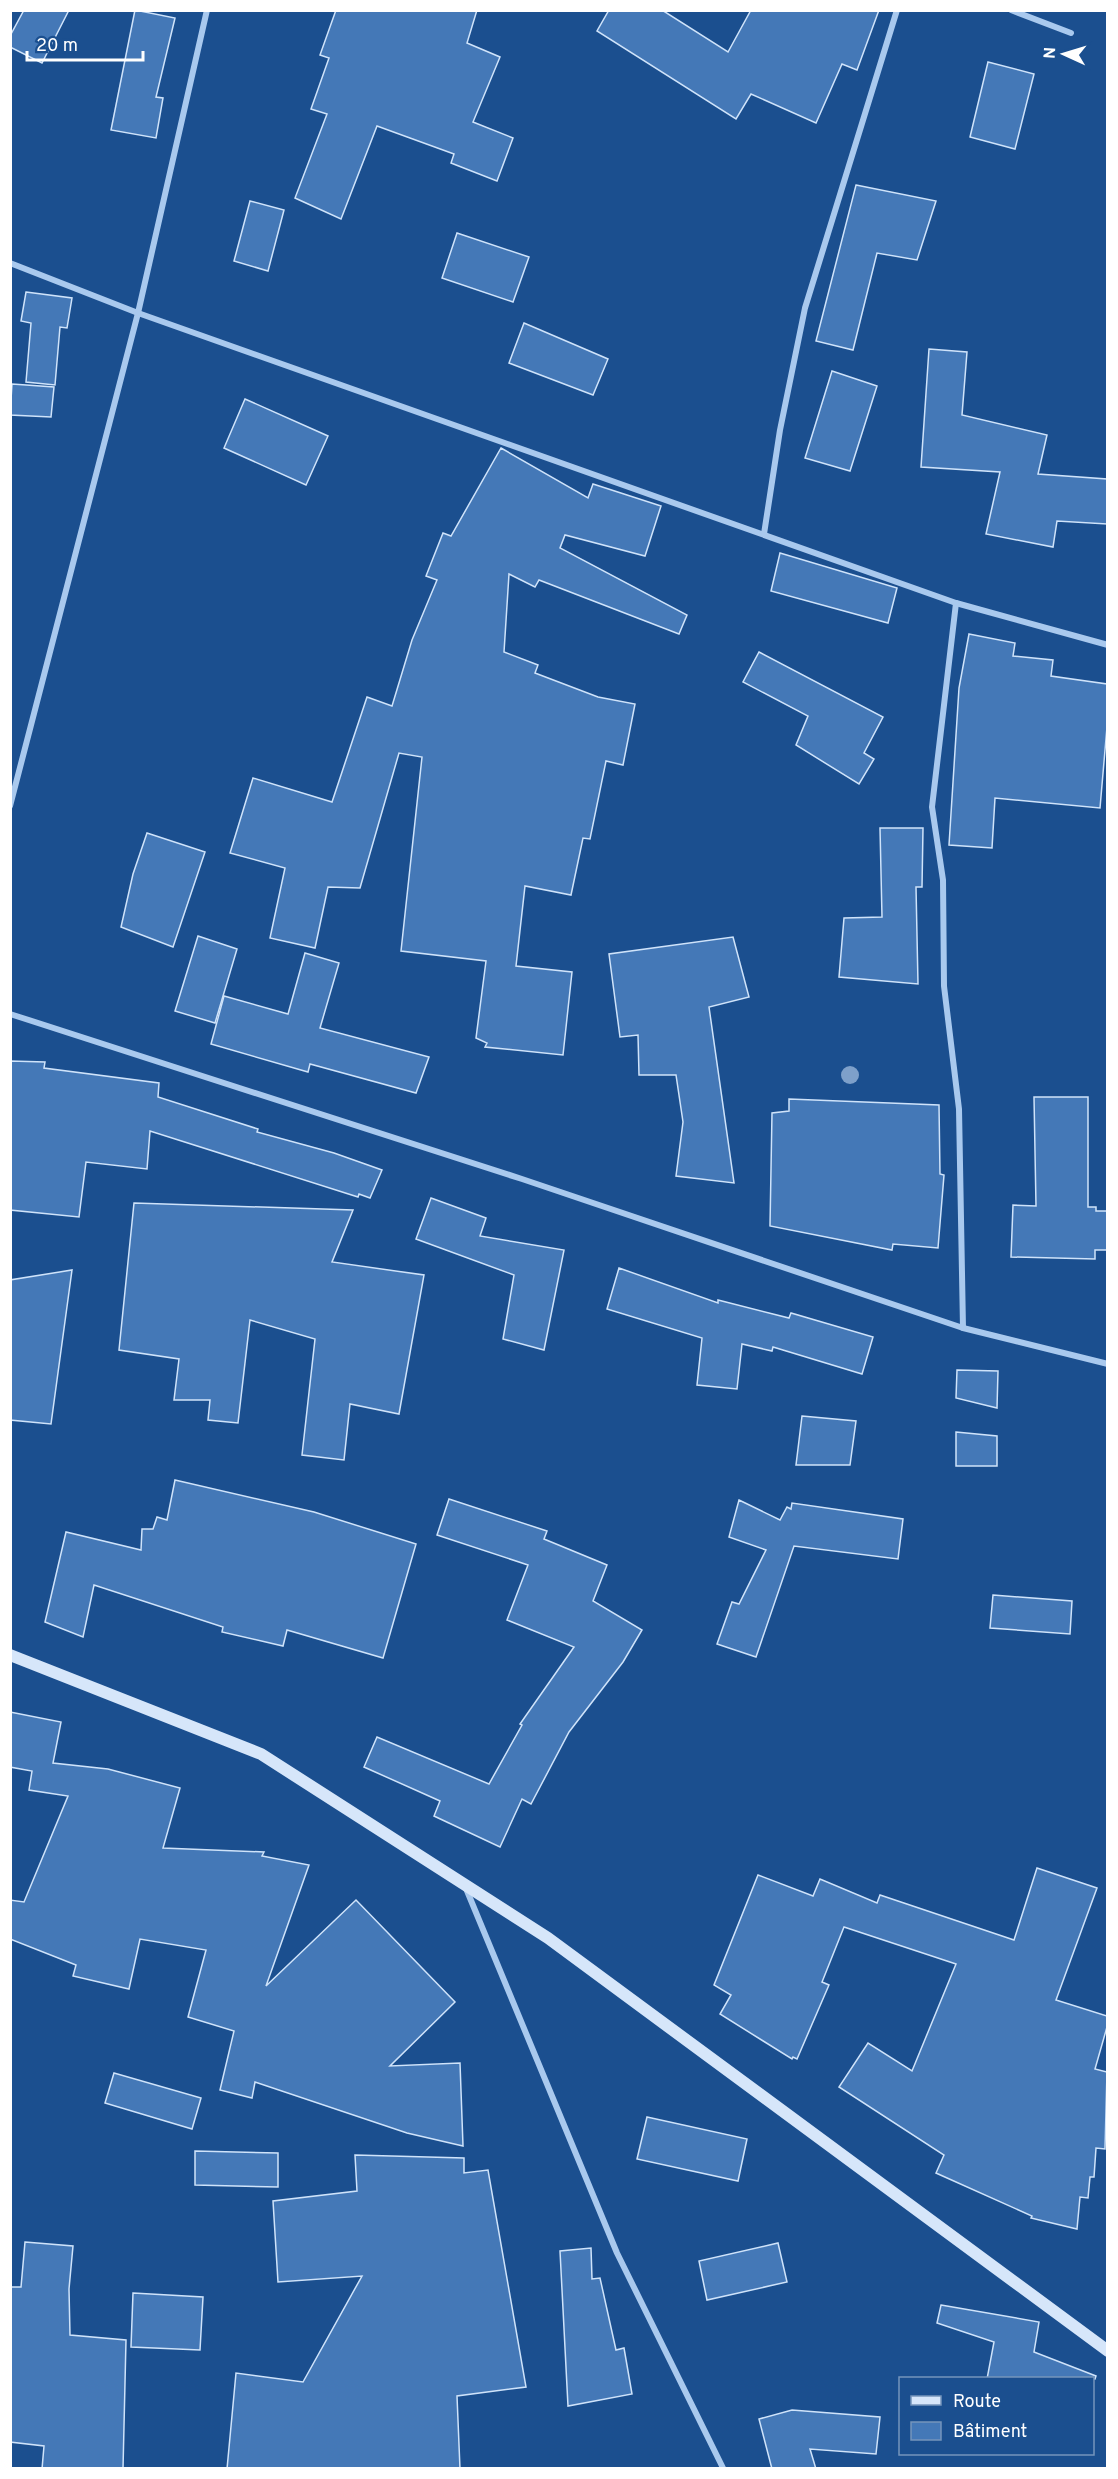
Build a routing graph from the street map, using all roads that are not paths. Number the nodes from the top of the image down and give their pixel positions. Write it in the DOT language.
graph roads {
  1 [pos="207,10"];
  2 [pos="897,10"];
  3 [pos="1011,10"];
  4 [pos="1071,33"];
  5 [pos="10,263"];
  6 [pos="138,313"];
  7 [pos="764,534"];
  8 [pos="956,603"];
  9 [pos="1107,645"];
  10 [pos="10,806"];
  11 [pos="10,1014"];
  12 [pos="963,1328"];
  13 [pos="1107,1364"];
  14 [pos="10,1654"];
  15 [pos="464,1886"];
  16 [pos="1107,2351"];
  17 [pos="723,2469"];
  1 -- 6 [label="street"];
  2 -- 7 [label="street"];
  3 -- 4 [label="street"];
  5 -- 6 [label="street"];
  6 -- 7 [label="street"];
  6 -- 10 [label="street"];
  7 -- 8 [label="street"];
  8 -- 9 [label="street"];
  8 -- 12 [label="street"];
  11 -- 12 [label="street"];
  12 -- 13 [label="street"];
  14 -- 15 [label="main road"];
  15 -- 16 [label="main road"];
  15 -- 17 [label="street"];
}
